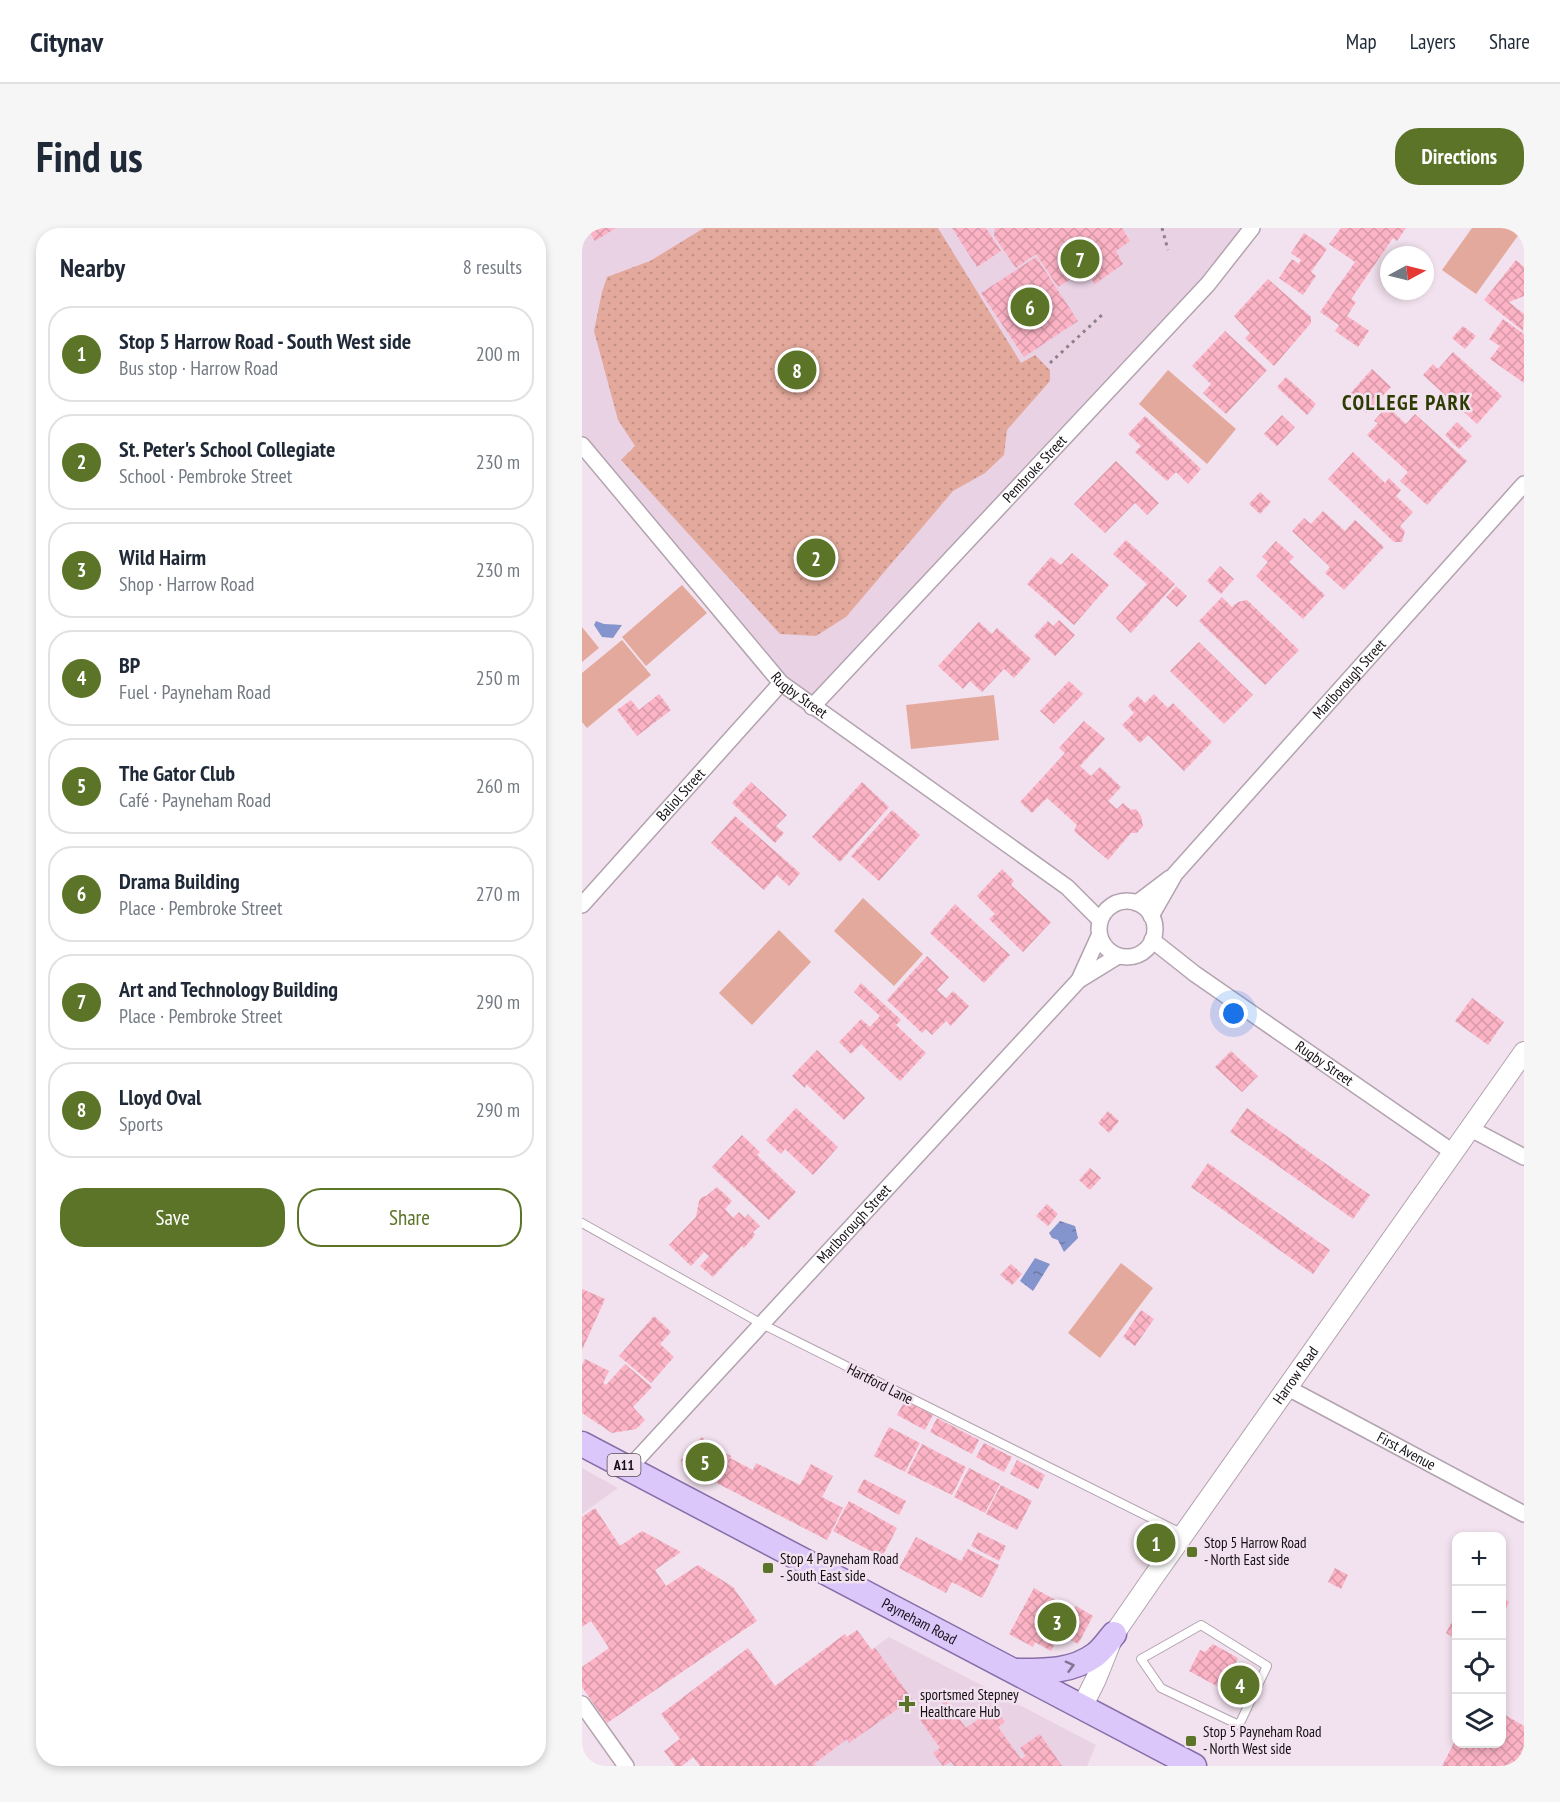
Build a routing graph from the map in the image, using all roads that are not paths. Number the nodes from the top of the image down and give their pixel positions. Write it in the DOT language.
graph roads {
  1 [pos="1252,228"];
  2 [pos="582,445"];
  3 [pos="1524,484"];
  4 [pos="781,683"];
  5 [pos="812,707"];
  6 [pos="1175,874"];
  7 [pos="1067,887"];
  8 [pos="1137,903"];
  9 [pos="582,905"];
  10 [pos="1111,906"];
  11 [pos="1151,916"];
  12 [pos="1100,928"];
  13 [pos="1147,946"];
  14 [pos="1118,956"];
  15 [pos="1079,980"];
  16 [pos="1524,1052"];
  17 [pos="1471,1129"];
  18 [pos="1454,1153"];
  19 [pos="1524,1157"];
  20 [pos="582,1223"];
  21 [pos="762,1324"];
  22 [pos="1288,1388"];
  23 [pos="582,1444"];
  24 [pos="629,1468"];
  25 [pos="1524,1514"];
  26 [pos="1183,1534"];
  27 [pos="1114,1634"];
  28 [pos="1141,1659"];
  29 [pos="1014,1671"];
  30 [pos="582,1704"];
  31 [pos="1082,1707"];
  32 [pos="626,1766"];
  33 [pos="1194,1766"];
  1 -- 5 [label="street, Pembroke Street"];
  2 -- 4 [label="street, Rugby Street"];
  3 -- 6 [label="street, Marlborough Street"];
  4 -- 5 [label="street, Rugby Street"];
  4 -- 9 [label="street, Baliol Street"];
  5 -- 7 [label="street, Rugby Street"];
  6 -- 8 [label="street, Marlborough Street"];
  6 -- 11 [label="street, Marlborough Street"];
  7 -- 10 [label="street, Rugby Street"];
  7 -- 12 [label="street, Rugby Street"];
  8 -- 10 [label="street"];
  8 -- 11 [label="street"];
  10 -- 12 [label="street"];
  11 -- 13 [label="street"];
  12 -- 14 [label="street"];
  12 -- 15 [label="street, Marlborough Street"];
  13 -- 14 [label="street"];
  13 -- 18 [label="street, Rugby Street"];
  14 -- 15 [label="street, Marlborough Street"];
  15 -- 21 [label="street, Marlborough Street"];
  16 -- 17 [label="street, Harrow Road"];
  17 -- 18 [label="street, Harrow Road"];
  17 -- 19 [label="street"];
  18 -- 22 [label="street, Harrow Road"];
  20 -- 21 [label="lane, Hartford Lane"];
  21 -- 24 [label="street, Marlborough Street"];
  21 -- 26 [label="lane, Hartford Lane"];
  22 -- 25 [label="street, First Avenue"];
  22 -- 26 [label="street, Harrow Road"];
  23 -- 24 [label="main road, Payneham Road / A11"];
  24 -- 29 [label="main road, Payneham Road / A11"];
  26 -- 27 [label="street, Harrow Road"];
  29 -- 27 [label="main road, one-way"];
  27 -- 31 [label="street, Harrow Road"];
  28 -- 28 [label="lane"];
  29 -- 31 [label="main road, Payneham Road / A11"];
  30 -- 32 [label="street"];
  31 -- 33 [label="main road, Payneham Road / A11"];
}
